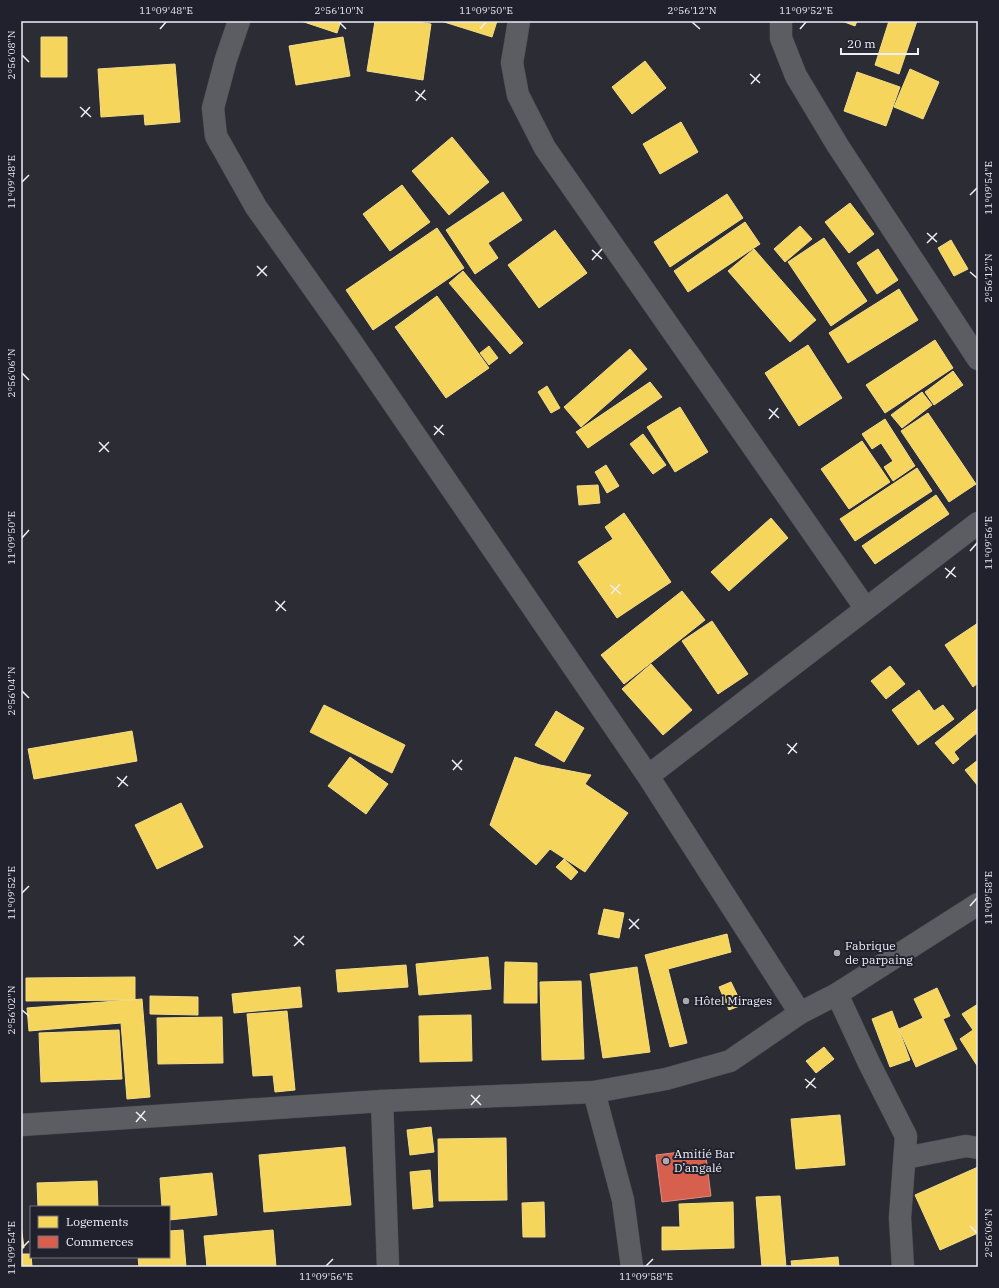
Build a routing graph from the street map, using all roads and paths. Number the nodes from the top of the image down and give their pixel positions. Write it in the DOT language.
graph roads {
  1 [pos="239,21"];
  2 [pos="519,21"];
  3 [pos="781,21"];
  4 [pos="978,358"];
  5 [pos="978,523"];
  6 [pos="866,609"];
  7 [pos="648,776"];
  8 [pos="978,904"];
  9 [pos="837,994"];
  10 [pos="800,1013"];
  11 [pos="594,1092"];
  12 [pos="382,1101"];
  13 [pos="21,1125"];
  14 [pos="978,1148"];
  15 [pos="905,1158"];
  16 [pos="388,1267"];
  17 [pos="632,1267"];
  18 [pos="903,1267"];
  1 -- 7 [label="street"];
  2 -- 6 [label="street"];
  3 -- 4 [label="street"];
  5 -- 6 [label="street"];
  6 -- 7 [label="street"];
  7 -- 10 [label="street"];
  8 -- 9 [label="street"];
  9 -- 10 [label="street"];
  9 -- 15 [label="street"];
  10 -- 11 [label="street"];
  11 -- 12 [label="street"];
  11 -- 17 [label="street"];
  12 -- 13 [label="street"];
  12 -- 16 [label="street"];
  14 -- 15 [label="street"];
  15 -- 18 [label="street"];
}
